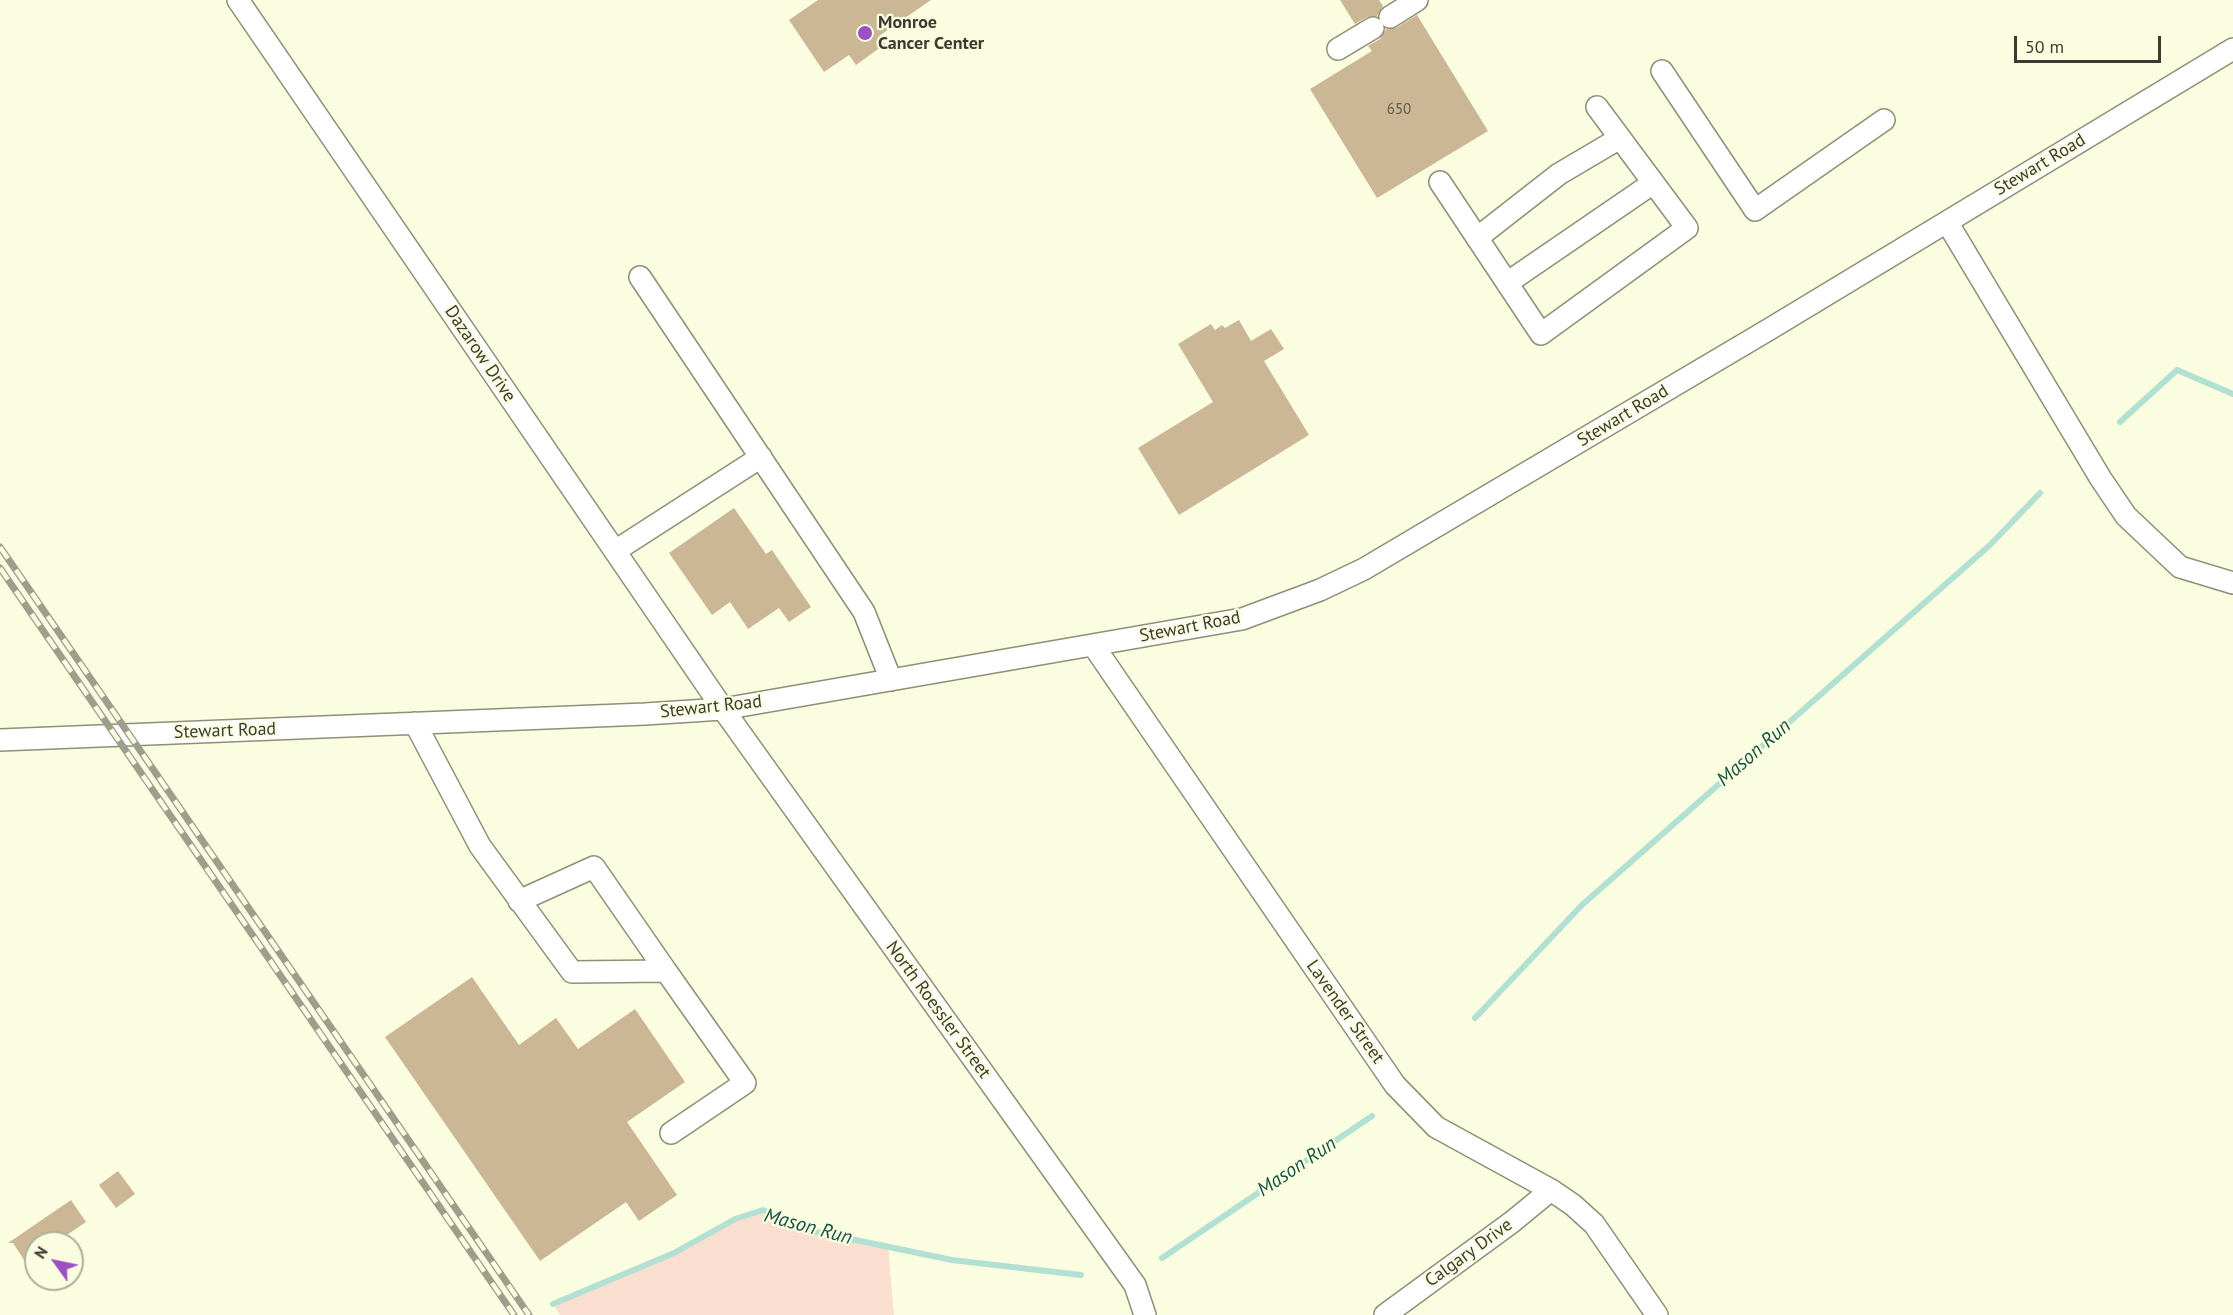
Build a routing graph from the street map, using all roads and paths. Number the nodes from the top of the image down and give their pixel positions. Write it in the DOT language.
graph roads {
  1 [pos="238,0"];
  2 [pos="1417,0"];
  3 [pos="1338,49"];
  4 [pos="2233,49"];
  5 [pos="1662,71"];
  6 [pos="1597,107"];
  7 [pos="1884,120"];
  8 [pos="1620,138"];
  9 [pos="1440,182"];
  10 [pos="1653,183"];
  11 [pos="1947,222"];
  12 [pos="1477,238"];
  13 [pos="640,276"];
  14 [pos="1508,283"];
  15 [pos="761,457"];
  16 [pos="615,551"];
  17 [pos="2233,583"];
  18 [pos="1093,645"];
  19 [pos="891,680"];
  20 [pos="723,709"];
  21 [pos="415,723"];
  22 [pos="0,740"];
  23 [pos="519,901"];
  24 [pos="666,971"];
  25 [pos="671,1133"];
  26 [pos="1551,1190"];
  27 [pos="1144,1315"];
  28 [pos="1385,1315"];
  29 [pos="1657,1315"];
  1 -- 16 [label="street, Dazarow Drive"];
  2 -- 3 [label="street"];
  4 -- 11 [label="street, Stewart Road"];
  5 -- 7 [label="street"];
  6 -- 8 [label="street"];
  8 -- 10 [label="street"];
  8 -- 12 [label="street"];
  9 -- 12 [label="street"];
  10 -- 14 [label="street"];
  10 -- 14 [label="street"];
  11 -- 17 [label="street"];
  11 -- 18 [label="street, Stewart Road"];
  12 -- 14 [label="street"];
  13 -- 15 [label="street"];
  15 -- 16 [label="street"];
  15 -- 19 [label="street"];
  16 -- 20 [label="street, Dazarow Drive"];
  18 -- 19 [label="street, Stewart Road"];
  18 -- 26 [label="street, Lavender Street"];
  19 -- 20 [label="street, Stewart Road"];
  20 -- 21 [label="street, Stewart Road"];
  20 -- 27 [label="street, North Roessler Street"];
  21 -- 22 [label="street, Stewart Road"];
  21 -- 23 [label="street"];
  23 -- 24 [label="street"];
  23 -- 24 [label="street"];
  24 -- 25 [label="street"];
  26 -- 28 [label="street, Calgary Drive"];
  26 -- 29 [label="street, Lavender Street"];
}
